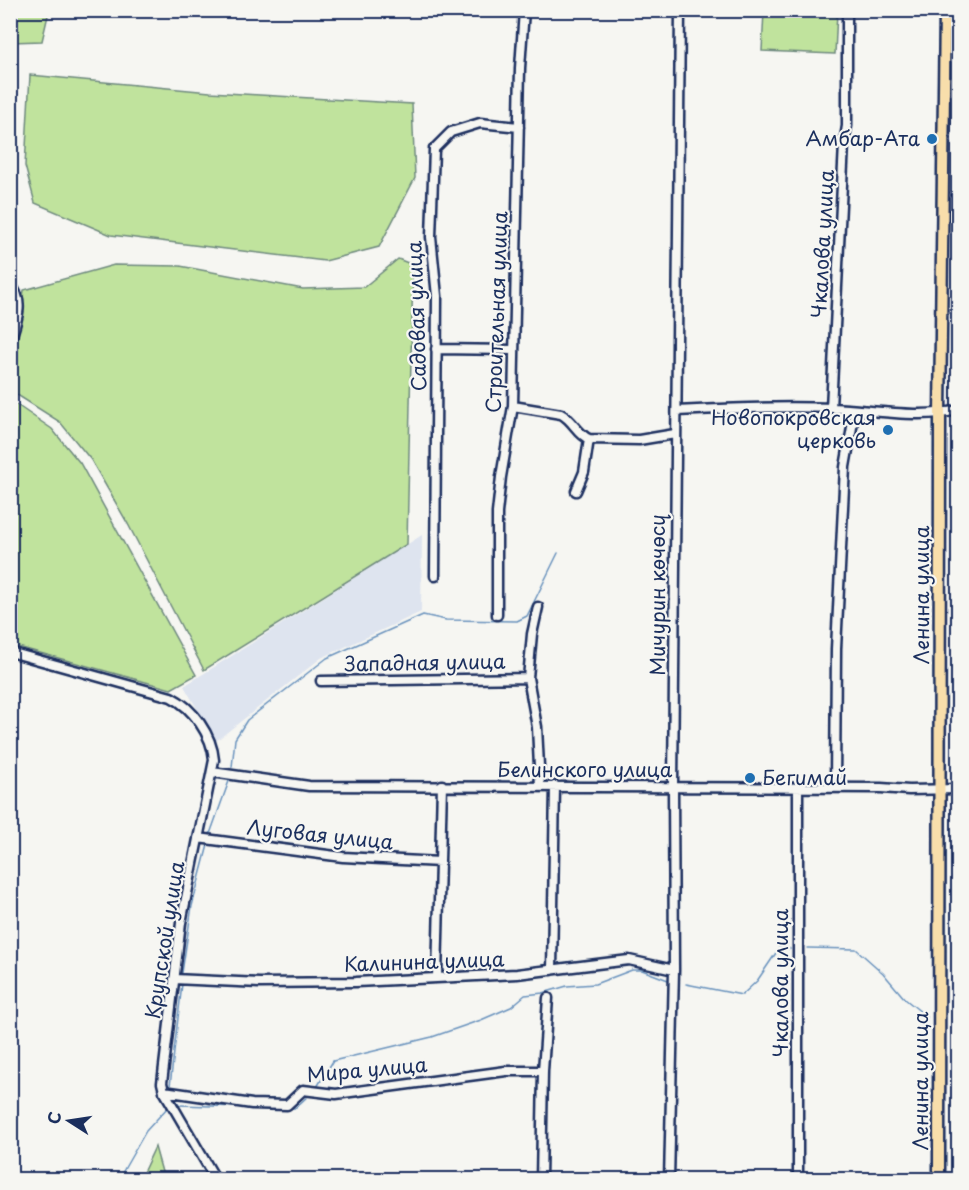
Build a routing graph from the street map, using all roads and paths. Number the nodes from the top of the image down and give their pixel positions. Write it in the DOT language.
graph roads {
  1 [pos="524,10"];
  2 [pos="680,10"];
  3 [pos="847,10"];
  4 [pos="945,10"];
  5 [pos="519,127"];
  6 [pos="10,285"];
  7 [pos="10,341"];
  8 [pos="436,349"];
  9 [pos="514,351"];
  10 [pos="513,406"];
  11 [pos="831,408"];
  12 [pos="855,410"];
  13 [pos="958,410"];
  14 [pos="677,411"];
  15 [pos="940,414"];
  16 [pos="675,434"];
  17 [pos="589,439"];
  18 [pos="576,491"];
  19 [pos="435,576"];
  20 [pos="538,607"];
  21 [pos="497,615"];
  22 [pos="10,652"];
  23 [pos="528,678"];
  24 [pos="321,681"];
  25 [pos="212,772"];
  26 [pos="442,785"];
  27 [pos="540,786"];
  28 [pos="555,786"];
  29 [pos="673,787"];
  30 [pos="798,787"];
  31 [pos="835,788"];
  32 [pos="939,788"];
  33 [pos="958,789"];
  34 [pos="198,838"];
  35 [pos="440,862"];
  36 [pos="552,969"];
  37 [pos="674,970"];
  38 [pos="437,977"];
  39 [pos="174,978"];
  40 [pos="548,998"];
  41 [pos="543,1071"];
  42 [pos="164,1091"];
  43 [pos="216,1179"];
  44 [pos="541,1179"];
  45 [pos="669,1179"];
  46 [pos="798,1179"];
  47 [pos="939,1179"];
  1 -- 5 [label="street, Строительная улица"];
  2 -- 14 [label="street, Мичурин көчөсү"];
  3 -- 11 [label="street, Чкалова улица"];
  4 -- 15 [label="main road, Ленина улица"];
  5 -- 8 [label="street, Садовая улица"];
  5 -- 9 [label="street, Строительная улица"];
  6 -- 7 [label="street"];
  8 -- 9 [label="street"];
  8 -- 19 [label="street, Садовая улица"];
  9 -- 10 [label="street, Строительная улица"];
  10 -- 17 [label="street"];
  10 -- 21 [label="street, Строительная улица"];
  11 -- 12 [label="street"];
  11 -- 14 [label="street"];
  12 -- 15 [label="street"];
  12 -- 31 [label="street"];
  13 -- 15 [label="street"];
  14 -- 16 [label="street, Мичурин көчөсү"];
  15 -- 32 [label="main road, Ленина улица"];
  16 -- 17 [label="street"];
  16 -- 29 [label="street, Мичурин көчөсү"];
  17 -- 18 [label="street"];
  20 -- 23 [label="street"];
  22 -- 25 [label="street, Крупской улица"];
  23 -- 24 [label="street, Западная улица"];
  23 -- 27 [label="street, Западная улица"];
  25 -- 26 [label="street, Белинского улица"];
  25 -- 34 [label="street, Крупской улица"];
  26 -- 27 [label="street, Белинского улица"];
  26 -- 35 [label="street"];
  27 -- 28 [label="street, Белинского улица"];
  28 -- 29 [label="street, Белинского улица"];
  28 -- 36 [label="street"];
  29 -- 30 [label="street, Белинского улица"];
  29 -- 37 [label="street, Мичурин көчөсү"];
  30 -- 31 [label="street, Белинского улица"];
  30 -- 46 [label="street, Чкалова улица"];
  31 -- 32 [label="street, Белинского улица"];
  32 -- 33 [label="street, Белинского улица"];
  32 -- 47 [label="main road, Ленина улица"];
  34 -- 35 [label="street, Луговая улица"];
  34 -- 39 [label="street, Крупской улица"];
  35 -- 38 [label="street"];
  36 -- 37 [label="street, Калинина улица"];
  36 -- 38 [label="street, Калинина улица"];
  37 -- 45 [label="street, Мичурин көчөсү"];
  38 -- 39 [label="street, Калинина улица"];
  39 -- 42 [label="street, Крупской улица"];
  40 -- 41 [label="street"];
  41 -- 42 [label="street, Мира улица"];
  41 -- 44 [label="street"];
  42 -- 43 [label="street, Крупской улица"];
}
